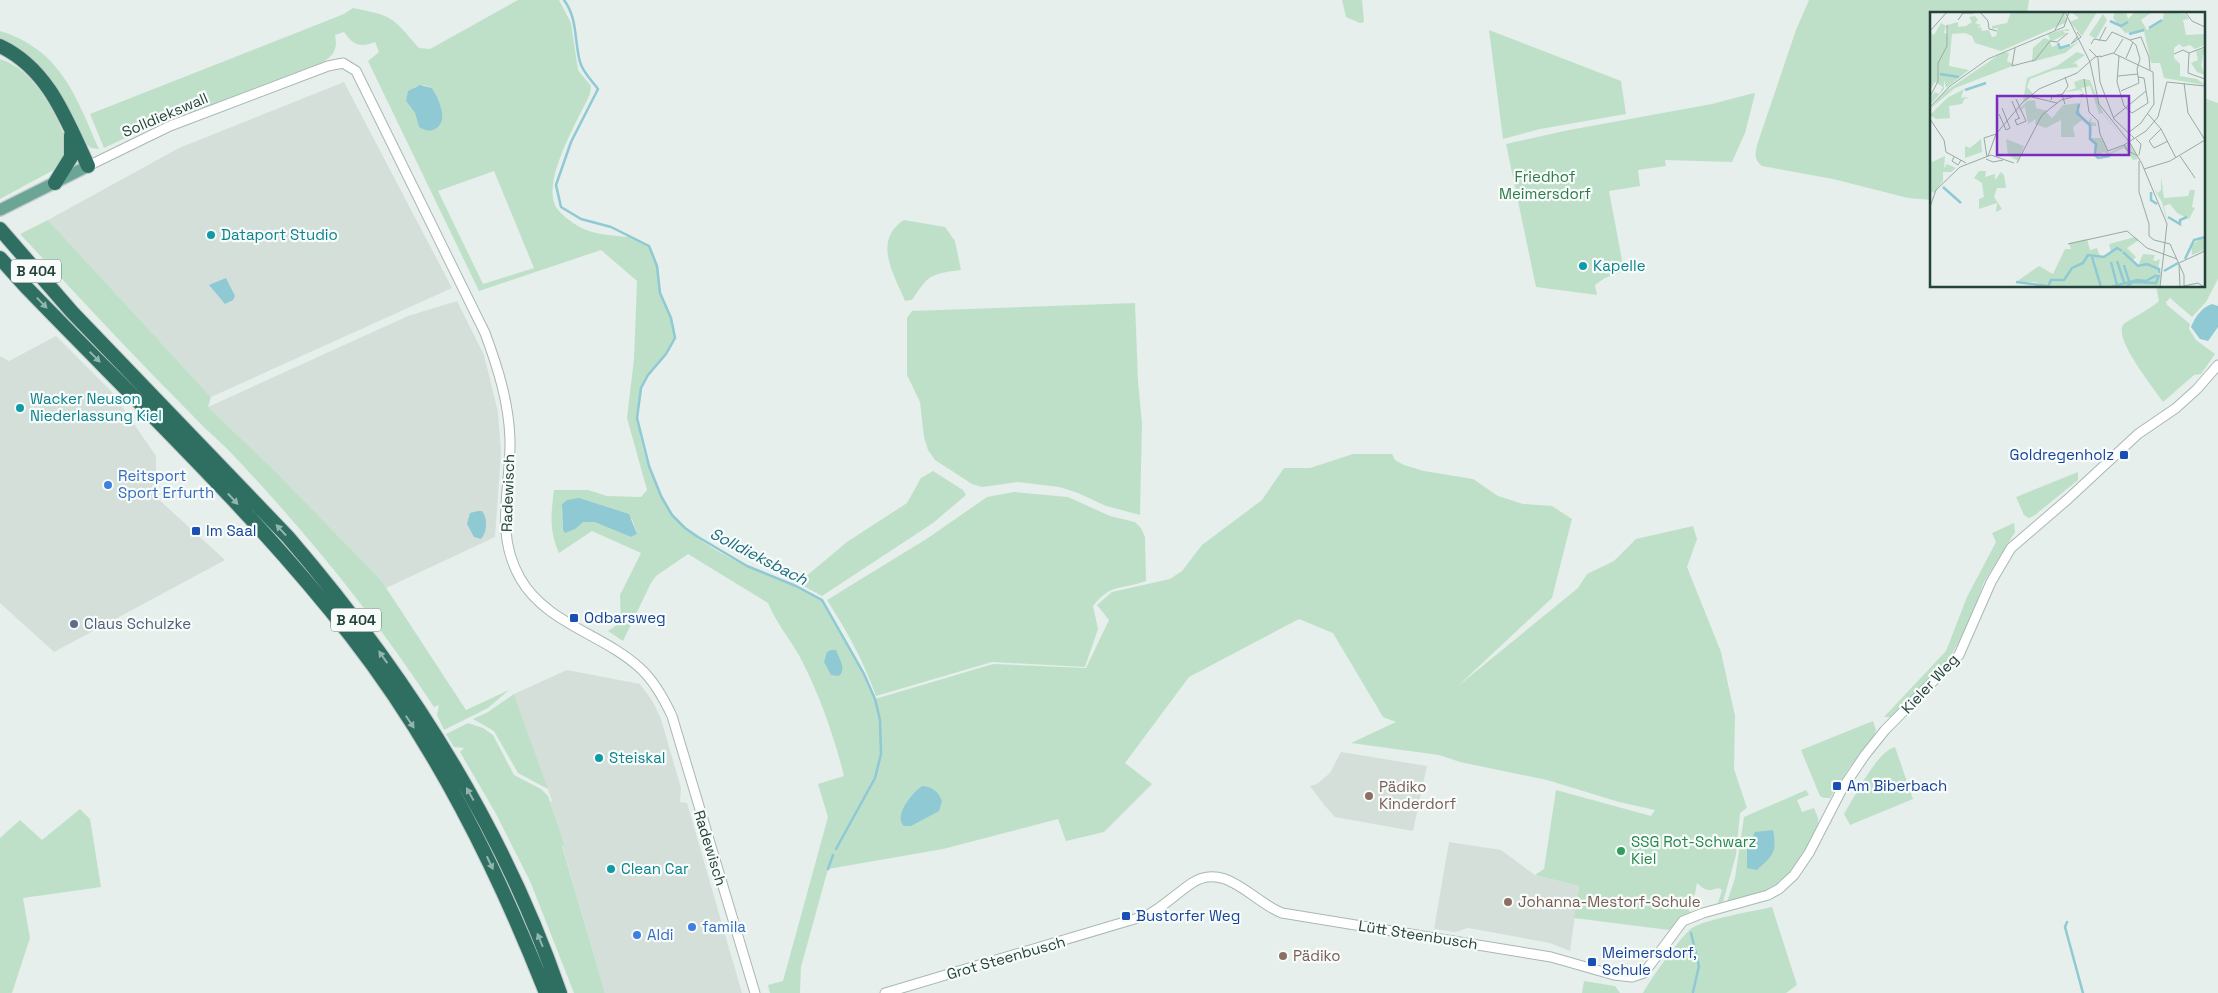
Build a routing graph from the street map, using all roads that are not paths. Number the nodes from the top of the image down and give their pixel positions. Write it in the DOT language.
graph roads {
  1 [pos="0,46"];
  2 [pos="0,52"];
  3 [pos="18,57"];
  4 [pos="347,64"];
  5 [pos="71,132"];
  6 [pos="88,166"];
  7 [pos="55,183"];
  8 [pos="0,210"];
  9 [pos="0,230"];
  10 [pos="0,258"];
  11 [pos="2218,365"];
  12 [pos="1213,876"];
  13 [pos="1632,978"];
  14 [pos="546,993"];
  15 [pos="560,993"];
  16 [pos="755,993"];
  17 [pos="885,993"];
  1 -- 3 [label="highway"];
  2 -- 3 [label="highway"];
  3 -- 5 [label="highway"];
  4 -- 6 [label="street, Solldiekswall"];
  4 -- 16 [label="street, Radewisch"];
  5 -- 6 [label="highway"];
  5 -- 7 [label="highway"];
  6 -- 7 [label="main road, Solldiekswall"];
  7 -- 8 [label="main road, Solldiekswall"];
  15 -- 9 [label="highway, B 404, one-way"];
  10 -- 14 [label="highway, B 404, one-way"];
  11 -- 13 [label="street, Kieler Weg"];
  12 -- 13 [label="street, Lütt Steenbusch"];
  12 -- 17 [label="street, Grot Steenbusch"];
}
